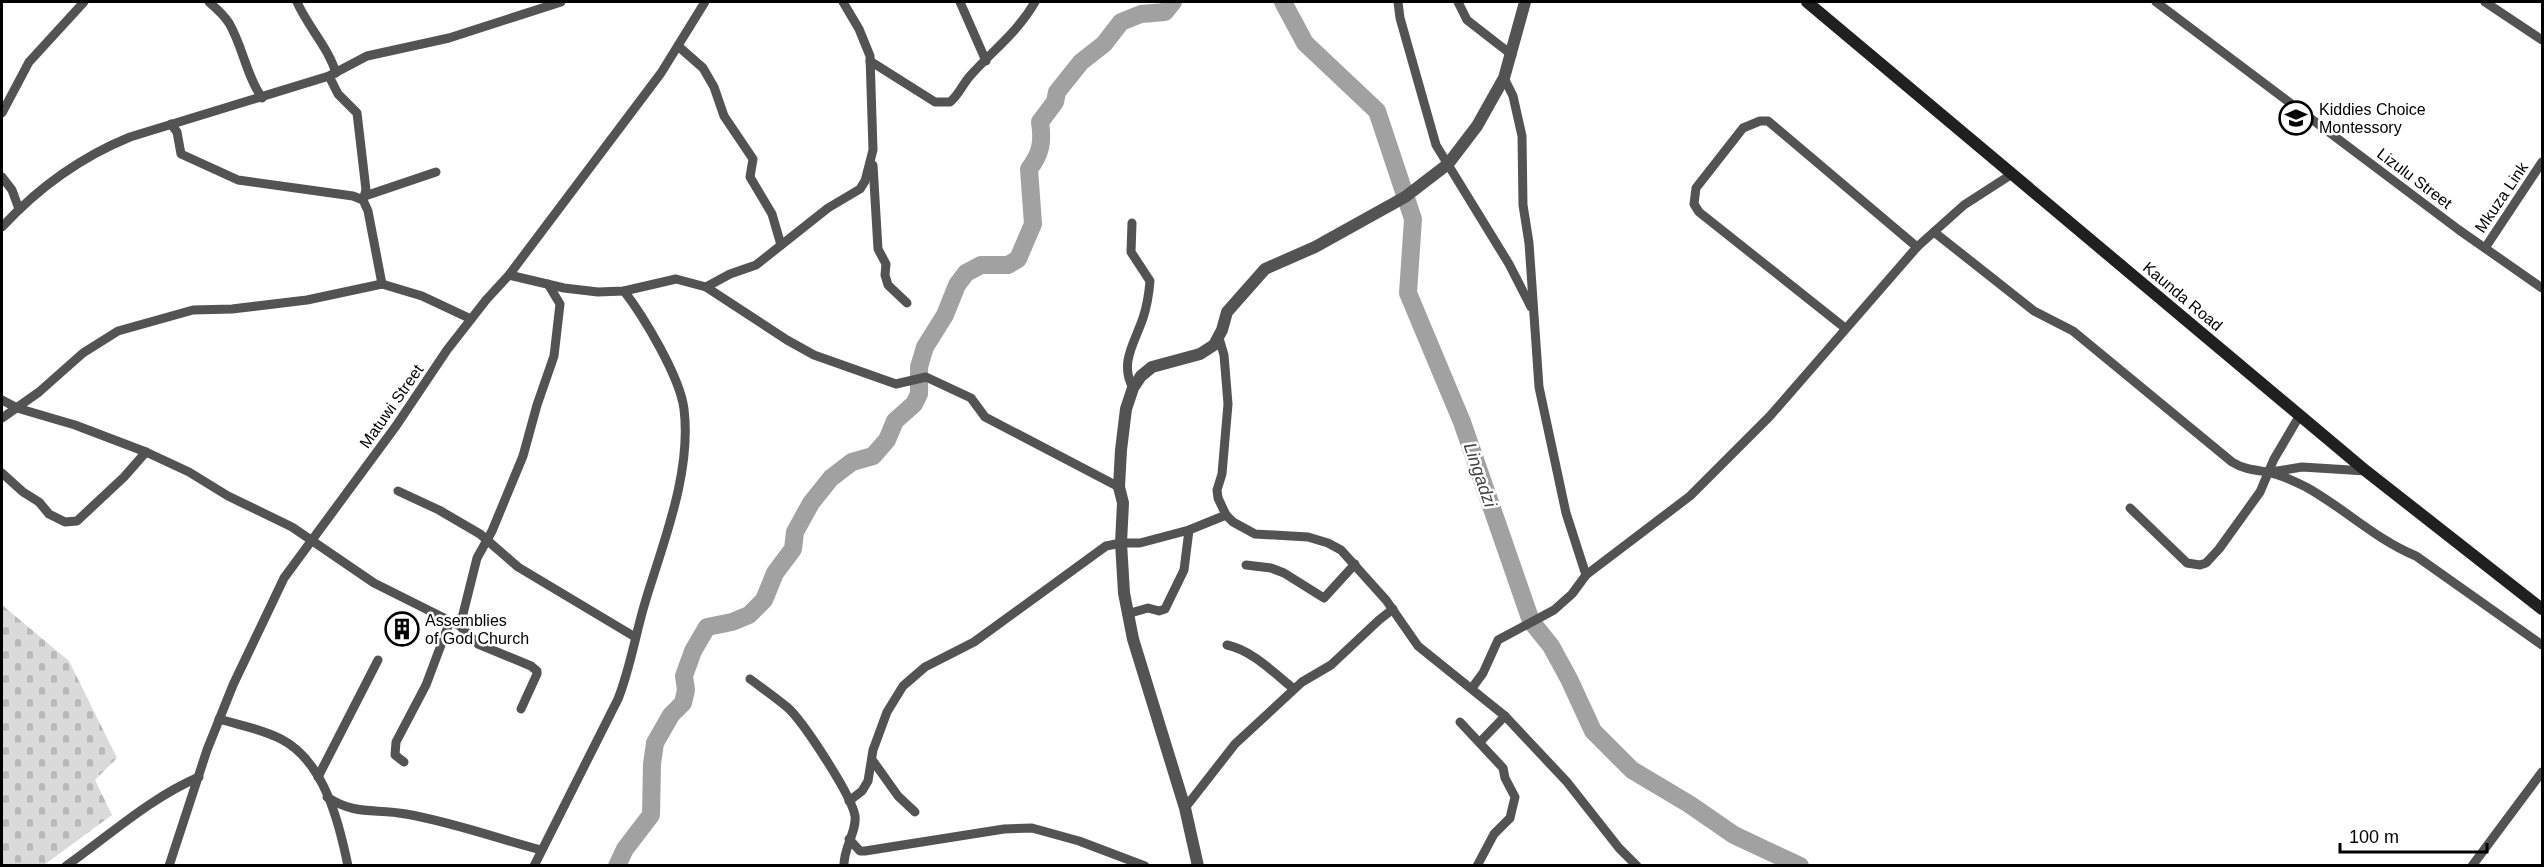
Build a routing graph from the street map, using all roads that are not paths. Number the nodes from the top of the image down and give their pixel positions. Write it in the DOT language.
graph roads {
  1 [pos="84,2"];
  2 [pos="209,2"];
  3 [pos="297,2"];
  4 [pos="561,2"];
  5 [pos="705,2"];
  6 [pos="843,2"];
  7 [pos="960,2"];
  8 [pos="1035,2"];
  9 [pos="1398,2"];
  10 [pos="1458,2"];
  11 [pos="1525,2"];
  12 [pos="1807,2"];
  13 [pos="2156,2"];
  14 [pos="2485,2"];
  15 [pos="2542,40"];
  16 [pos="678,46"];
  17 [pos="1512,55"];
  18 [pos="870,61"];
  19 [pos="986,62"];
  20 [pos="332,75"];
  21 [pos="1504,78"];
  22 [pos="262,98"];
  23 [pos="2,113"];
  24 [pos="171,124"];
  25 [pos="873,150"];
  26 [pos="2542,162"];
  27 [pos="1448,164"];
  28 [pos="436,172"];
  29 [pos="2012,174"];
  30 [pos="2,177"];
  31 [pos="364,198"];
  32 [pos="19,209"];
  33 [pos="1132,223"];
  34 [pos="2,227"];
  35 [pos="1934,232"];
  36 [pos="781,245"];
  37 [pos="1917,248"];
  38 [pos="2485,248"];
  39 [pos="509,275"];
  40 [pos="382,284"];
  41 [pos="548,284"];
  42 [pos="706,287"];
  43 [pos="2542,288"];
  44 [pos="624,291"];
  45 [pos="907,303"];
  46 [pos="1533,312"];
  47 [pos="471,319"];
  48 [pos="1845,328"];
  49 [pos="1219,338"];
  50 [pos="1133,388"];
  51 [pos="2,400"];
  52 [pos="17,408"];
  53 [pos="2300,415"];
  54 [pos="2,418"];
  55 [pos="146,452"];
  56 [pos="2366,471"];
  57 [pos="2269,472"];
  58 [pos="2,473"];
  59 [pos="1119,487"];
  60 [pos="398,491"];
  61 [pos="2130,508"];
  62 [pos="1226,515"];
  63 [pos="1189,530"];
  64 [pos="486,539"];
  65 [pos="311,540"];
  66 [pos="1121,543"];
  67 [pos="1355,564"];
  68 [pos="1246,565"];
  69 [pos="1587,575"];
  70 [pos="1393,609"];
  71 [pos="2542,609"];
  72 [pos="1127,614"];
  73 [pos="450,621"];
  74 [pos="460,626"];
  75 [pos="635,636"];
  76 [pos="1227,645"];
  77 [pos="2542,645"];
  78 [pos="378,660"];
  79 [pos="750,679"];
  80 [pos="1472,688"];
  81 [pos="1294,689"];
  82 [pos="521,709"];
  83 [pos="1505,716"];
  84 [pos="219,719"];
  85 [pos="1460,722"];
  86 [pos="1480,742"];
  87 [pos="873,761"];
  88 [pos="404,762"];
  89 [pos="2542,772"];
  90 [pos="199,777"];
  91 [pos="318,777"];
  92 [pos="327,797"];
  93 [pos="849,801"];
  94 [pos="1185,808"];
  95 [pos="915,812"];
  96 [pos="849,839"];
  97 [pos="541,850"];
  98 [pos="1130,863"];
  99 [pos="66,866"];
  100 [pos="170,866"];
  101 [pos="348,866"];
  102 [pos="534,866"];
  103 [pos="844,866"];
  104 [pos="1146,866"];
  105 [pos="1198,866"];
  106 [pos="1477,866"];
  107 [pos="1637,866"];
  108 [pos="2472,866"];
  1 -- 23 [label="street"];
  2 -- 22 [label="street"];
  3 -- 20 [label="street"];
  4 -- 20 [label="street"];
  5 -- 16 [label="street, Matuwi Street"];
  6 -- 18 [label="street"];
  7 -- 19 [label="street"];
  8 -- 19 [label="street"];
  9 -- 27 [label="street"];
  10 -- 17 [label="street"];
  11 -- 17 [label="street"];
  12 -- 29 [label="main road, Kaunda Road"];
  13 -- 38 [label="street, Lizulu Street"];
  14 -- 15 [label="street"];
  16 -- 36 [label="street"];
  16 -- 39 [label="street, Matuwi Street"];
  17 -- 21 [label="street"];
  18 -- 19 [label="street"];
  18 -- 25 [label="street"];
  20 -- 22 [label="street"];
  20 -- 31 [label="street"];
  21 -- 27 [label="street"];
  21 -- 46 [label="street"];
  22 -- 24 [label="street"];
  24 -- 31 [label="street"];
  24 -- 32 [label="street"];
  25 -- 36 [label="street"];
  25 -- 45 [label="street"];
  26 -- 38 [label="street, Mkuza Link"];
  27 -- 46 [label="street"];
  27 -- 49 [label="street"];
  28 -- 31 [label="street"];
  29 -- 35 [label="street"];
  29 -- 53 [label="main road, Kaunda Road"];
  30 -- 32 [label="street"];
  31 -- 40 [label="street"];
  32 -- 34 [label="street"];
  33 -- 50 [label="street"];
  35 -- 37 [label="street"];
  35 -- 57 [label="street"];
  36 -- 42 [label="street"];
  37 -- 48 [label="street"];
  37 -- 48 [label="street"];
  38 -- 43 [label="street, Lizulu Street"];
  39 -- 41 [label="street"];
  39 -- 47 [label="street, Matuwi Street"];
  40 -- 47 [label="street"];
  40 -- 52 [label="street"];
  41 -- 44 [label="street"];
  41 -- 64 [label="street"];
  42 -- 44 [label="street"];
  42 -- 59 [label="street"];
  44 -- 75 [label="street"];
  46 -- 69 [label="street"];
  47 -- 65 [label="street, Matuwi Street"];
  48 -- 69 [label="street"];
  49 -- 50 [label="street"];
  49 -- 62 [label="street"];
  50 -- 59 [label="street"];
  51 -- 52 [label="street"];
  52 -- 54 [label="street"];
  52 -- 55 [label="street"];
  53 -- 56 [label="main road, Kaunda Road"];
  53 -- 57 [label="street"];
  55 -- 58 [label="street"];
  55 -- 65 [label="street"];
  56 -- 57 [label="street"];
  56 -- 71 [label="main road, Kaunda Road"];
  57 -- 61 [label="street"];
  57 -- 77 [label="street"];
  59 -- 66 [label="street"];
  60 -- 64 [label="street"];
  62 -- 63 [label="street"];
  62 -- 67 [label="street"];
  63 -- 66 [label="street"];
  63 -- 72 [label="street"];
  64 -- 74 [label="street"];
  64 -- 75 [label="street"];
  65 -- 73 [label="street"];
  65 -- 84 [label="street, Matuwi Street"];
  66 -- 72 [label="street"];
  66 -- 87 [label="street"];
  67 -- 68 [label="street"];
  67 -- 70 [label="street"];
  69 -- 80 [label="street"];
  70 -- 80 [label="street"];
  70 -- 81 [label="street"];
  72 -- 94 [label="street"];
  73 -- 74 [label="street"];
  73 -- 88 [label="street"];
  74 -- 82 [label="street"];
  75 -- 97 [label="street"];
  76 -- 81 [label="street"];
  78 -- 91 [label="street"];
  79 -- 93 [label="street"];
  80 -- 83 [label="street"];
  81 -- 94 [label="street"];
  83 -- 86 [label="street"];
  83 -- 107 [label="street"];
  84 -- 90 [label="street, Matuwi Street"];
  84 -- 91 [label="street"];
  85 -- 86 [label="street"];
  86 -- 106 [label="street"];
  87 -- 93 [label="street"];
  87 -- 95 [label="street"];
  89 -- 108 [label="street"];
  90 -- 99 [label="street"];
  90 -- 100 [label="street, Matuwi Street"];
  91 -- 92 [label="street"];
  92 -- 97 [label="street"];
  92 -- 101 [label="street"];
  93 -- 96 [label="street"];
  94 -- 105 [label="street"];
  96 -- 98 [label="street"];
  96 -- 103 [label="street"];
  97 -- 102 [label="street"];
  98 -- 104 [label="street"];
}
